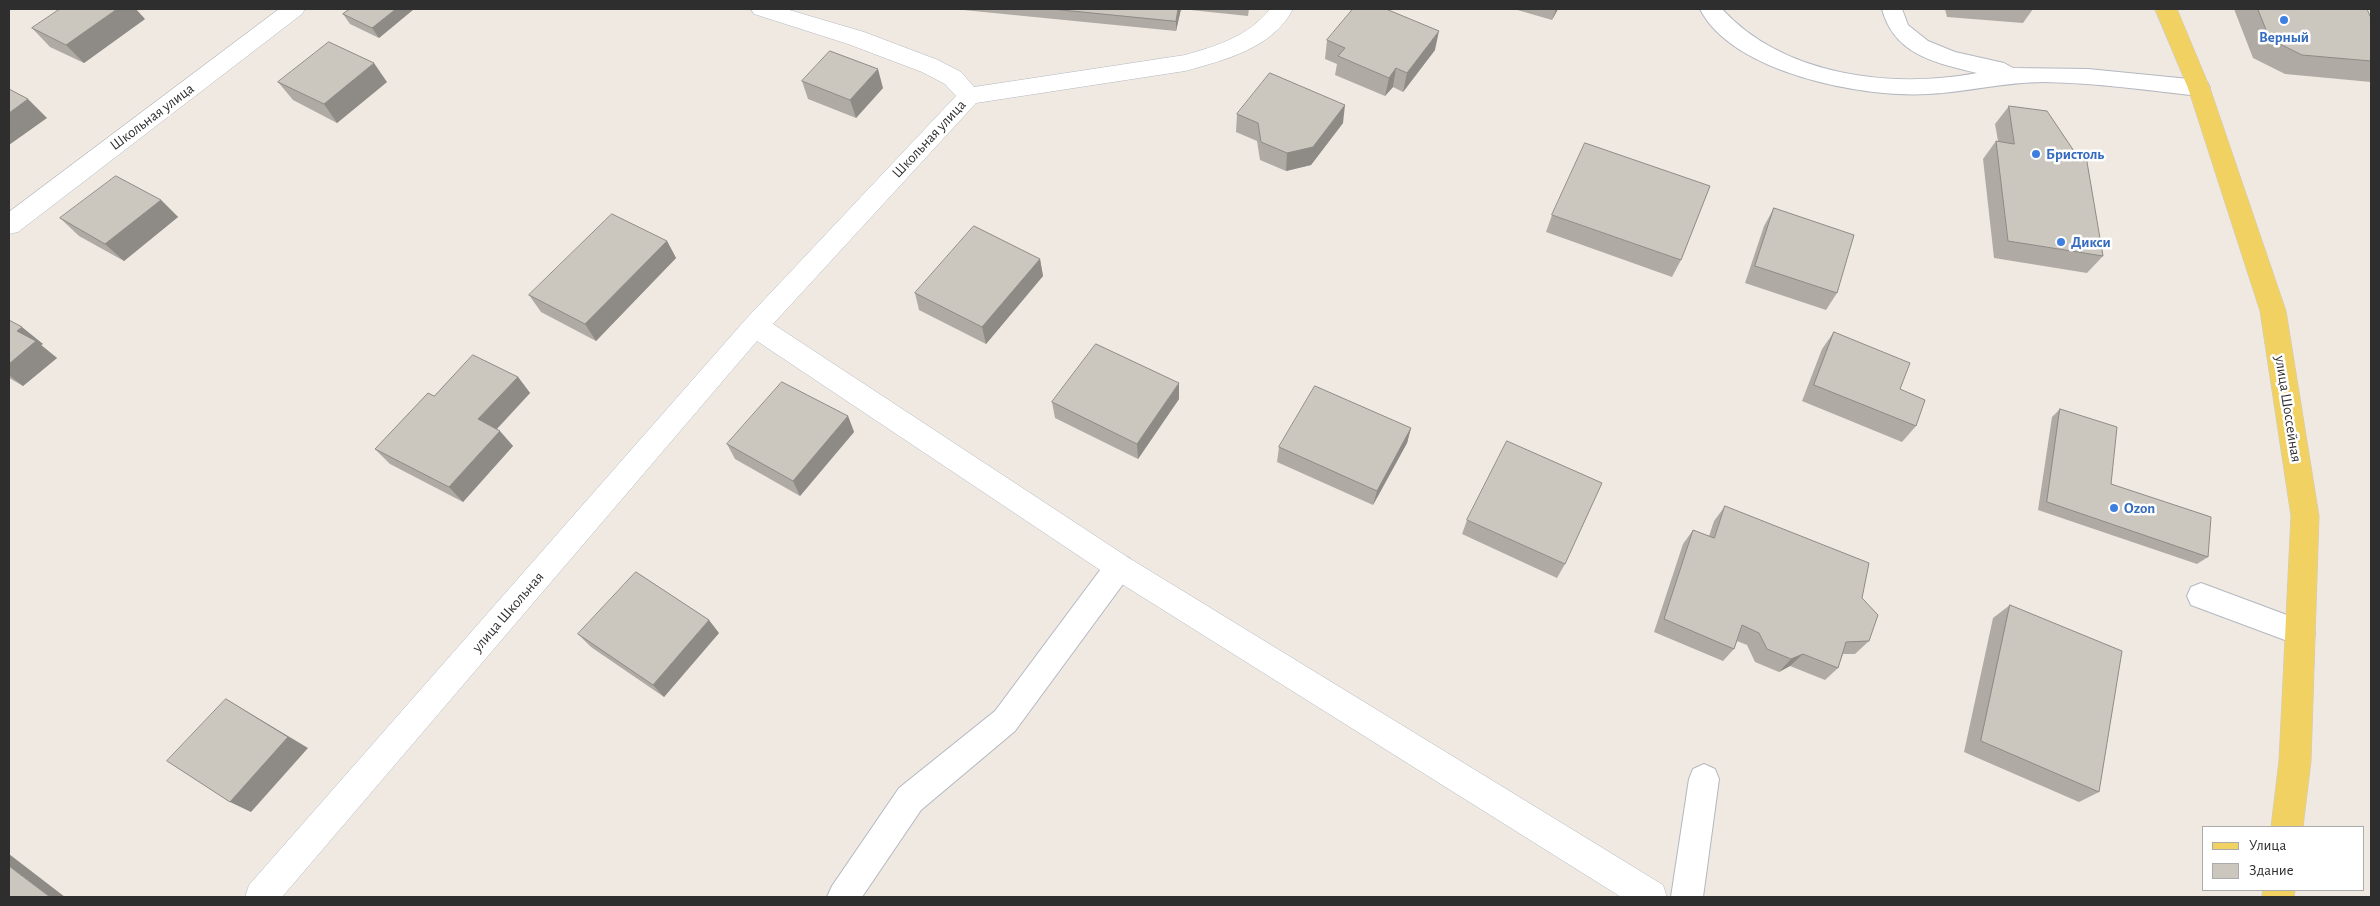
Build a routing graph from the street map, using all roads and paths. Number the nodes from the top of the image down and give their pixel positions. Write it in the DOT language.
graph roads {
  1 [pos="294,9"];
  2 [pos="762,9"];
  3 [pos="1282,9"];
  4 [pos="1710,9"];
  5 [pos="1892,9"];
  6 [pos="2166,9"];
  7 [pos="2019,75"];
  8 [pos="2199,88"];
  9 [pos="969,96"];
  10 [pos="9,225"];
  11 [pos="755,326"];
  12 [pos="1120,567"];
  13 [pos="2201,596"];
  14 [pos="2301,633"];
  15 [pos="1704,779"];
  16 [pos="2287,826"];
  17 [pos="261,897"];
  18 [pos="843,897"];
  19 [pos="1652,897"];
  20 [pos="1687,897"];
  1 -- 10 [label="street, Школьная улица"];
  2 -- 9 [label="street, Школьная улица"];
  3 -- 9 [label="street"];
  4 -- 7 [label="lane"];
  5 -- 7 [label="lane"];
  6 -- 8 [label="main road, улица Шоссейная"];
  7 -- 8 [label="lane"];
  8 -- 14 [label="main road, улица Шоссейная"];
  9 -- 11 [label="street, Школьная улица"];
  11 -- 12 [label="street"];
  11 -- 17 [label="street, улица Школьная"];
  12 -- 18 [label="lane"];
  12 -- 19 [label="street"];
  13 -- 14 [label="lane"];
  14 -- 16 [label="main road, улица Шоссейная"];
  15 -- 20 [label="lane"];
}
